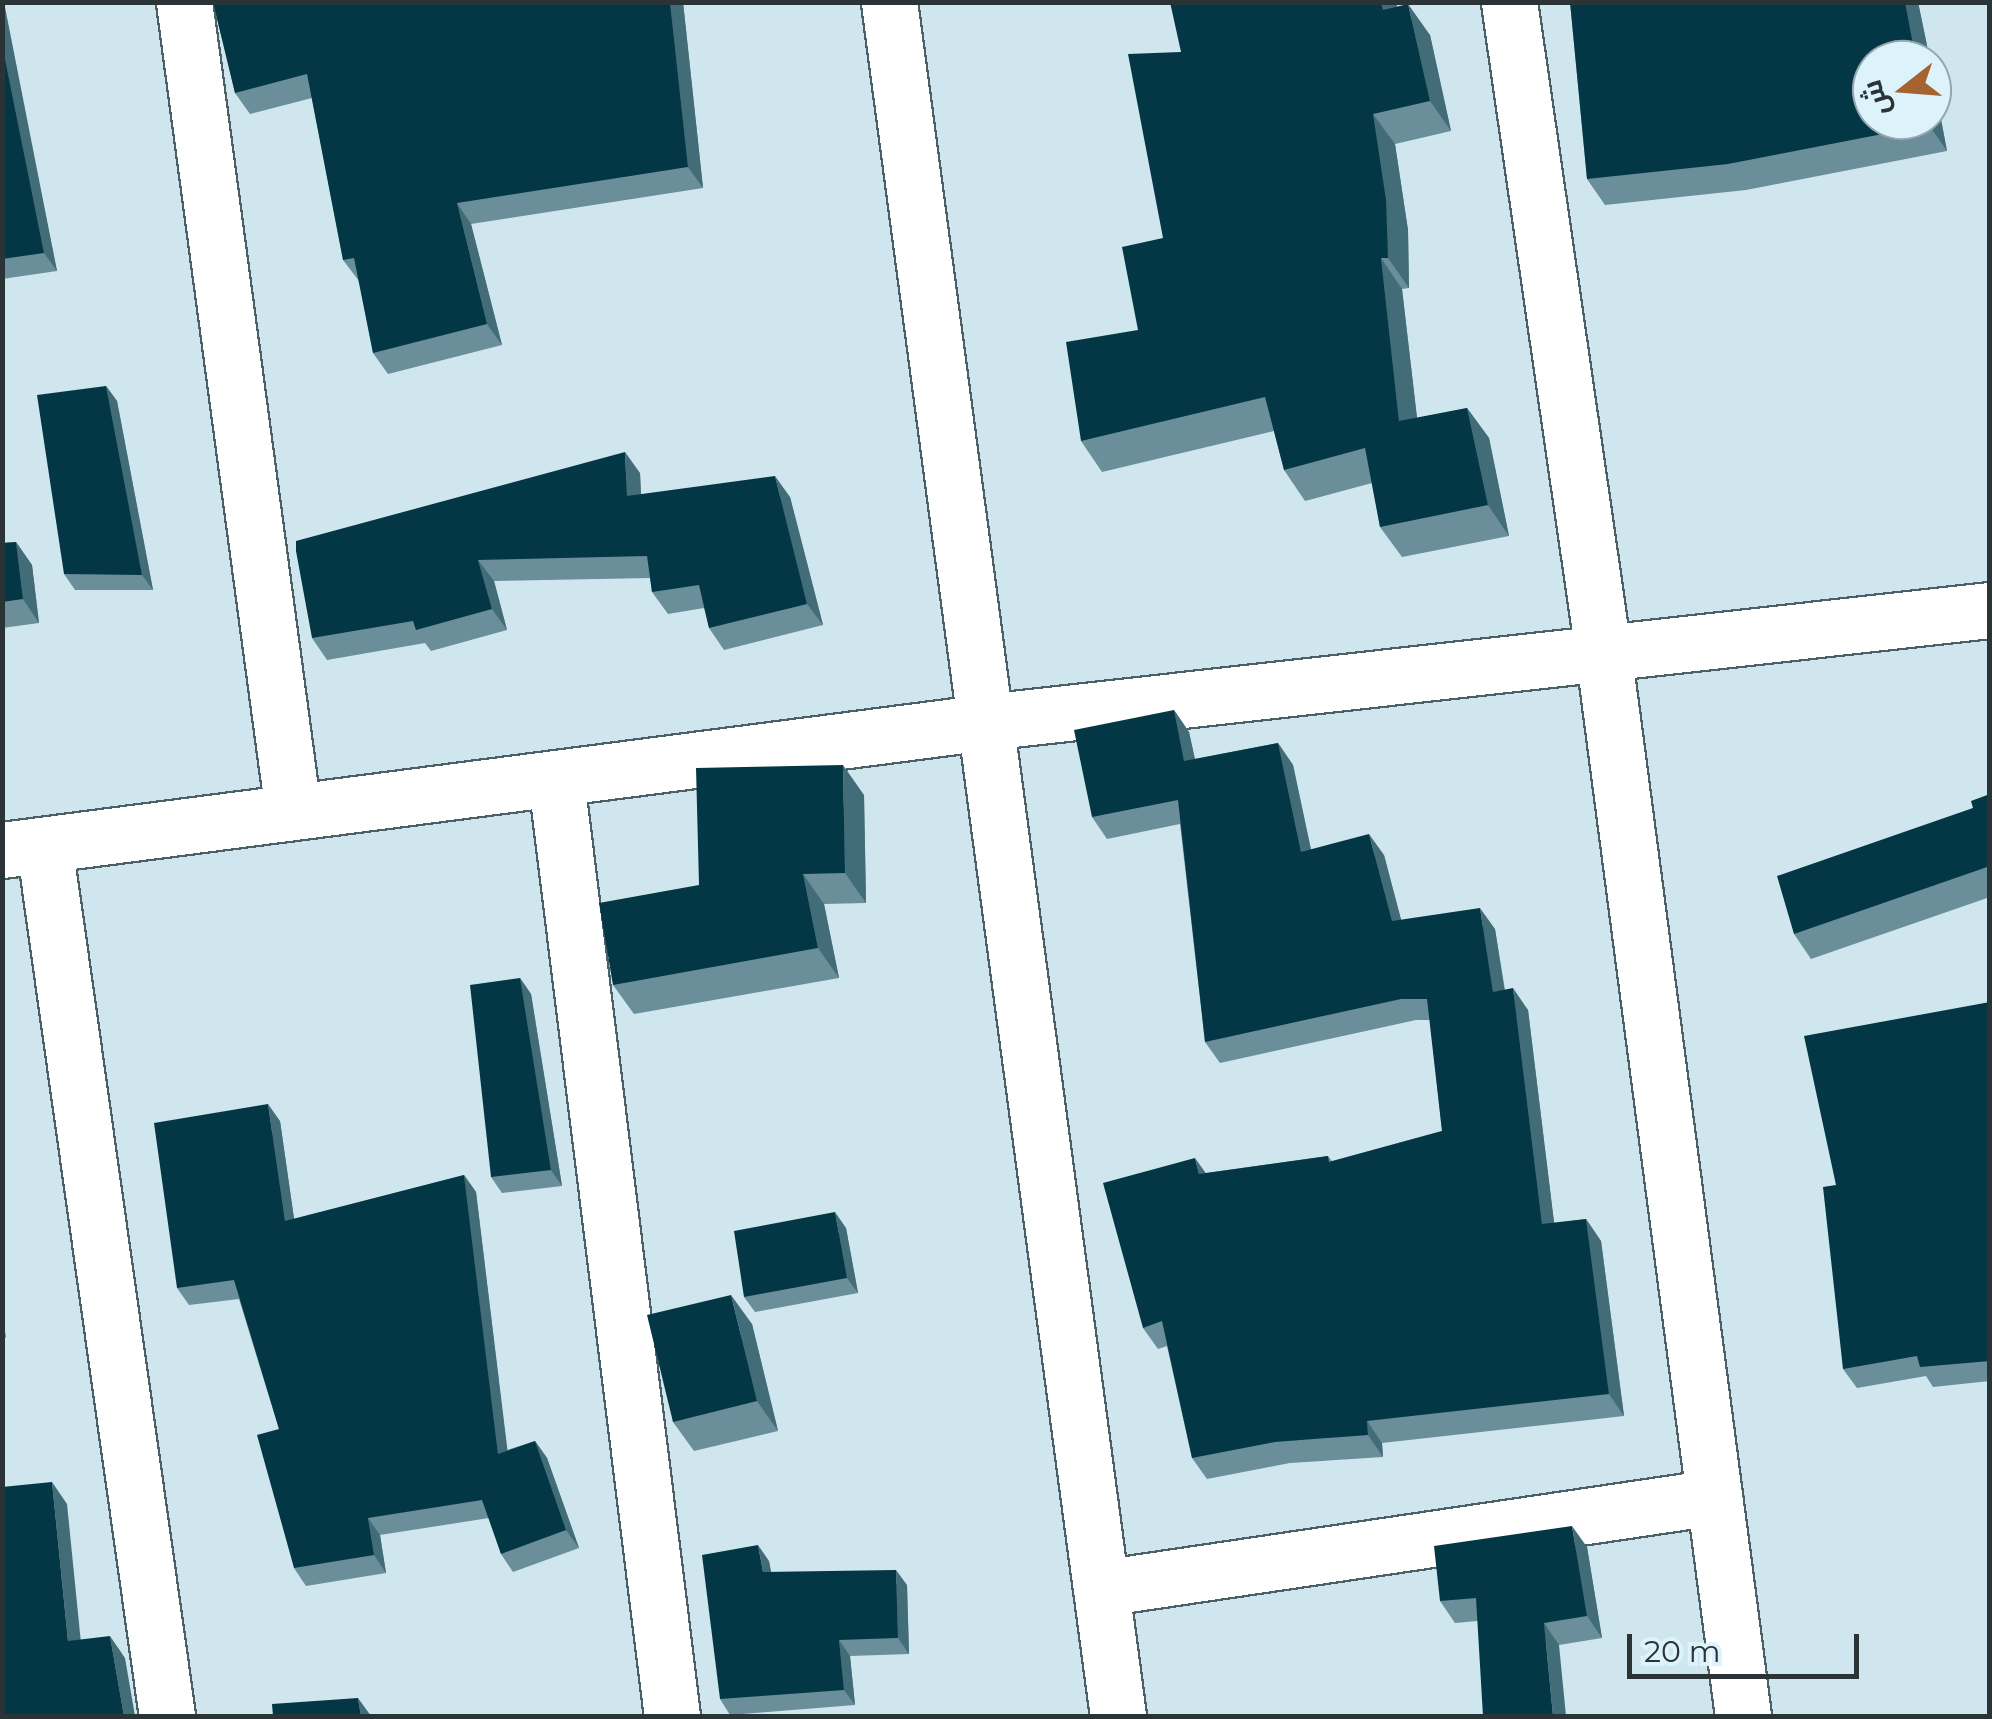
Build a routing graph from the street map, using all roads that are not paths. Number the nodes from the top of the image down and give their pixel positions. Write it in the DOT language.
graph roads {
  1 [pos="184,2"];
  2 [pos="889,2"];
  3 [pos="1509,2"];
  4 [pos="1990,610"];
  5 [pos="1603,650"];
  6 [pos="986,722"];
  7 [pos="556,781"];
  8 [pos="293,810"];
  9 [pos="23,848"];
  10 [pos="1714,1497"];
  11 [pos="1101,1588"];
  12 [pos="168,1716"];
  13 [pos="672,1716"];
  14 [pos="1118,1716"];
  15 [pos="1743,1716"];
  1 -- 8 [label="street"];
  2 -- 6 [label="street"];
  3 -- 5 [label="street"];
  4 -- 5 [label="street"];
  5 -- 6 [label="street"];
  5 -- 10 [label="street"];
  6 -- 7 [label="street"];
  6 -- 11 [label="street"];
  7 -- 8 [label="street"];
  7 -- 13 [label="street"];
  8 -- 9 [label="street"];
  9 -- 12 [label="street"];
  10 -- 11 [label="street"];
  10 -- 15 [label="street"];
  11 -- 14 [label="street"];
}
